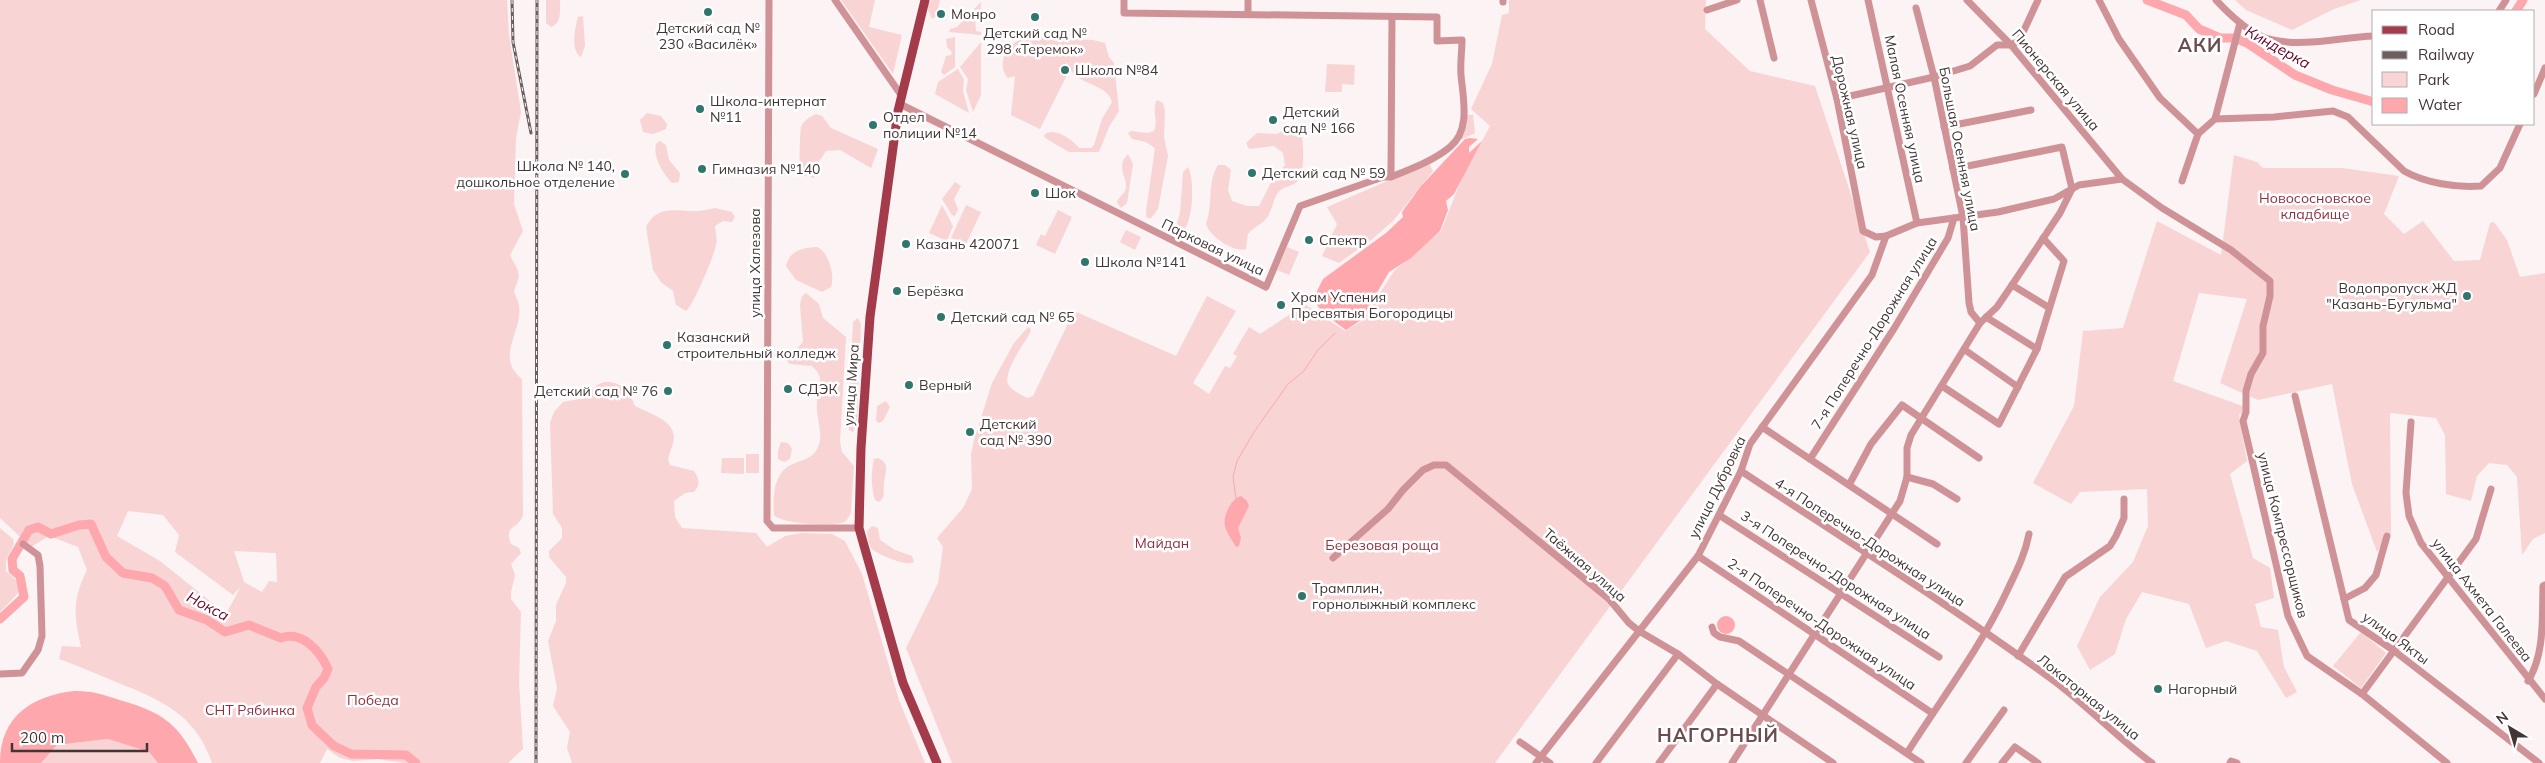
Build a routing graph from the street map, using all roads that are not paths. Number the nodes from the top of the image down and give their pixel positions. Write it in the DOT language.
graph roads {
  1 [pos="769,0"];
  2 [pos="835,0"];
  3 [pos="925,0"];
  4 [pos="1124,0"];
  5 [pos="1248,0"];
  6 [pos="1737,0"];
  7 [pos="1760,0"];
  8 [pos="1811,0"];
  9 [pos="1868,0"];
  10 [pos="1966,0"];
  11 [pos="2038,0"];
  12 [pos="2099,0"];
  13 [pos="2216,0"];
  14 [pos="1729,1"];
  15 [pos="1916,8"];
  16 [pos="1707,10"];
  17 [pos="1248,14"];
  18 [pos="1392,16"];
  19 [pos="2240,23"];
  20 [pos="2372,36"];
  21 [pos="2011,45"];
  22 [pos="1774,58"];
  23 [pos="2545,68"];
  24 [pos="1934,78"];
  25 [pos="1888,87"];
  26 [pos="2535,92"];
  27 [pos="1837,99"];
  28 [pos="900,100"];
  29 [pos="2031,110"];
  30 [pos="2215,120"];
  31 [pos="2520,125"];
  32 [pos="1944,127"];
  33 [pos="2198,134"];
  34 [pos="1953,169"];
  35 [pos="1383,177"];
  36 [pos="2122,179"];
  37 [pos="2182,182"];
  38 [pos="2072,189"];
  39 [pos="1963,217"];
  40 [pos="1954,218"];
  41 [pos="1917,223"];
  42 [pos="1886,236"];
  43 [pos="2043,238"];
  44 [pos="2012,285"];
  45 [pos="2048,306"];
  46 [pos="1986,316"];
  47 [pos="1980,323"];
  48 [pos="2037,349"];
  49 [pos="1965,350"];
  50 [pos="1942,386"];
  51 [pos="2018,386"];
  52 [pos="2246,391"];
  53 [pos="2295,396"];
  54 [pos="1921,418"];
  55 [pos="2411,422"];
  56 [pos="1762,427"];
  57 [pos="1980,458"];
  58 [pos="1810,459"];
  59 [pos="1741,471"];
  60 [pos="1907,476"];
  61 [pos="1849,485"];
  62 [pos="2491,489"];
  63 [pos="1957,498"];
  64 [pos="2124,499"];
  65 [pos="1891,514"];
  66 [pos="1719,515"];
  67 [pos="859,528"];
  68 [pos="2029,534"];
  69 [pos="2387,536"];
  70 [pos="23,544"];
  71 [pos="1937,544"];
  72 [pos="1865,553"];
  73 [pos="1698,556"];
  74 [pos="1333,558"];
  75 [pos="2447,578"];
  76 [pos="2545,585"];
  77 [pos="1840,592"];
  78 [pos="2344,599"];
  79 [pos="1712,627"];
  80 [pos="1640,631"];
  81 [pos="1986,632"];
  82 [pos="1813,635"];
  83 [pos="2393,650"];
  84 [pos="1678,654"];
  85 [pos="2018,656"];
  86 [pos="1938,657"];
  87 [pos="0,674"];
  88 [pos="1788,674"];
  89 [pos="2528,681"];
  90 [pos="1717,684"];
  91 [pos="2362,694"];
  92 [pos="2545,699"];
  93 [pos="2004,710"];
  94 [pos="1763,713"];
  95 [pos="1932,713"];
  96 [pos="1520,742"];
  97 [pos="1907,753"];
  98 [pos="1538,760"];
  99 [pos="937,763"];
  100 [pos="1550,763"];
  101 [pos="1596,763"];
  102 [pos="1659,763"];
  103 [pos="1732,763"];
  104 [pos="1833,763"];
  105 [pos="1921,763"];
  106 [pos="1966,763"];
  107 [pos="2002,763"];
  108 [pos="2038,763"];
  109 [pos="2152,763"];
  110 [pos="2447,763"];
  111 [pos="2539,763"];
  1 -- 67 [label="street, улица Халезова"];
  2 -- 28 [label="street, Парковая улица"];
  3 -- 28 [label="main road, улица Мира"];
  4 -- 17 [label="street"];
  5 -- 17 [label="street"];
  6 -- 14 [label="street"];
  7 -- 22 [label="street"];
  8 -- 27 [label="street, Дорожная улица"];
  9 -- 25 [label="street, Малая Осенняя улица"];
  10 -- 21 [label="street, Пионерская улица"];
  11 -- 21 [label="street"];
  12 -- 33 [label="street"];
  13 -- 19 [label="street"];
  14 -- 16 [label="street"];
  15 -- 24 [label="street, Большая Осенняя улица"];
  17 -- 18 [label="street"];
  18 -- 35 [label="street"];
  18 -- 35 [label="street"];
  19 -- 20 [label="street"];
  19 -- 30 [label="street"];
  21 -- 24 [label="street"];
  21 -- 36 [label="street, Пионерская улица"];
  23 -- 26 [label="street"];
  24 -- 25 [label="street"];
  24 -- 32 [label="street, Большая Осенняя улица"];
  25 -- 27 [label="street"];
  25 -- 41 [label="street, Малая Осенняя улица"];
  27 -- 42 [label="street, Дорожная улица"];
  28 -- 35 [label="street, Парковая улица"];
  28 -- 67 [label="main road, улица Мира"];
  29 -- 32 [label="street"];
  30 -- 31 [label="street"];
  30 -- 33 [label="street"];
  32 -- 34 [label="street, Большая Осенняя улица"];
  33 -- 37 [label="street"];
  34 -- 38 [label="street"];
  34 -- 39 [label="street, Большая Осенняя улица"];
  36 -- 38 [label="street"];
  36 -- 52 [label="street, Пионерская улица"];
  38 -- 39 [label="street"];
  38 -- 43 [label="street"];
  39 -- 40 [label="street"];
  39 -- 47 [label="street, Большая Осенняя улица"];
  40 -- 41 [label="street"];
  40 -- 58 [label="street, 7-я Поперечно-Дорожная улица"];
  41 -- 42 [label="street"];
  42 -- 56 [label="street, улица Дубровка"];
  43 -- 44 [label="street"];
  43 -- 45 [label="street"];
  44 -- 45 [label="street"];
  44 -- 46 [label="street"];
  45 -- 48 [label="street"];
  46 -- 47 [label="street"];
  46 -- 48 [label="street"];
  47 -- 49 [label="street"];
  48 -- 51 [label="street"];
  49 -- 50 [label="street"];
  49 -- 51 [label="street"];
  50 -- 51 [label="street"];
  50 -- 54 [label="street"];
  52 -- 91 [label="street, улица Компрессорщиков"];
  53 -- 78 [label="street, улица Якты"];
  54 -- 57 [label="street"];
  54 -- 60 [label="street"];
  54 -- 61 [label="street"];
  55 -- 75 [label="street, улица Ахмета Галеева"];
  56 -- 58 [label="street"];
  56 -- 59 [label="street, улица Дубровка"];
  58 -- 61 [label="street"];
  59 -- 66 [label="street, улица Дубровка"];
  59 -- 72 [label="street, 4-я Поперечно-Дорожная улица"];
  60 -- 63 [label="street"];
  60 -- 65 [label="street"];
  61 -- 65 [label="street"];
  62 -- 75 [label="street"];
  64 -- 85 [label="street"];
  65 -- 71 [label="street"];
  65 -- 72 [label="street"];
  66 -- 73 [label="street, улица Дубровка"];
  66 -- 77 [label="street, 3-я Поперечно-Дорожная улица"];
  67 -- 99 [label="main road, улица Мира"];
  68 -- 81 [label="street"];
  69 -- 78 [label="street"];
  70 -- 87 [label="street"];
  72 -- 77 [label="street"];
  72 -- 81 [label="street, 4-я Поперечно-Дорожная улица"];
  73 -- 80 [label="street, улица Дубровка"];
  73 -- 82 [label="street, 2-я Поперечно-Дорожная улица"];
  74 -- 80 [label="street, Таёжная улица"];
  75 -- 83 [label="street"];
  75 -- 89 [label="street, улица Ахмета Галеева"];
  76 -- 89 [label="street"];
  77 -- 82 [label="street"];
  77 -- 86 [label="street, 3-я Поперечно-Дорожная улица"];
  78 -- 83 [label="street, улица Якты"];
  79 -- 88 [label="street"];
  80 -- 84 [label="street, Таёжная улица"];
  80 -- 98 [label="street, улица Дубровка"];
  81 -- 85 [label="street, Локаторная улица"];
  81 -- 95 [label="street"];
  82 -- 88 [label="street"];
  82 -- 95 [label="street, 2-я Поперечно-Дорожная улица"];
  83 -- 91 [label="street"];
  83 -- 111 [label="street, улица Якты"];
  84 -- 90 [label="street, Таёжная улица"];
  84 -- 101 [label="street"];
  85 -- 109 [label="street, Локаторная улица"];
  88 -- 94 [label="street"];
  88 -- 97 [label="street"];
  89 -- 92 [label="street, улица Ахмета Галеева"];
  90 -- 94 [label="street, Таёжная улица"];
  90 -- 102 [label="street"];
  91 -- 110 [label="street, улица Компрессорщиков"];
  93 -- 106 [label="street"];
  94 -- 103 [label="street"];
  94 -- 104 [label="street, Таёжная улица"];
  95 -- 97 [label="street"];
  96 -- 98 [label="street"];
  97 -- 105 [label="street"];
  98 -- 100 [label="street"];
  107 -- 108 [label="street"];
}
